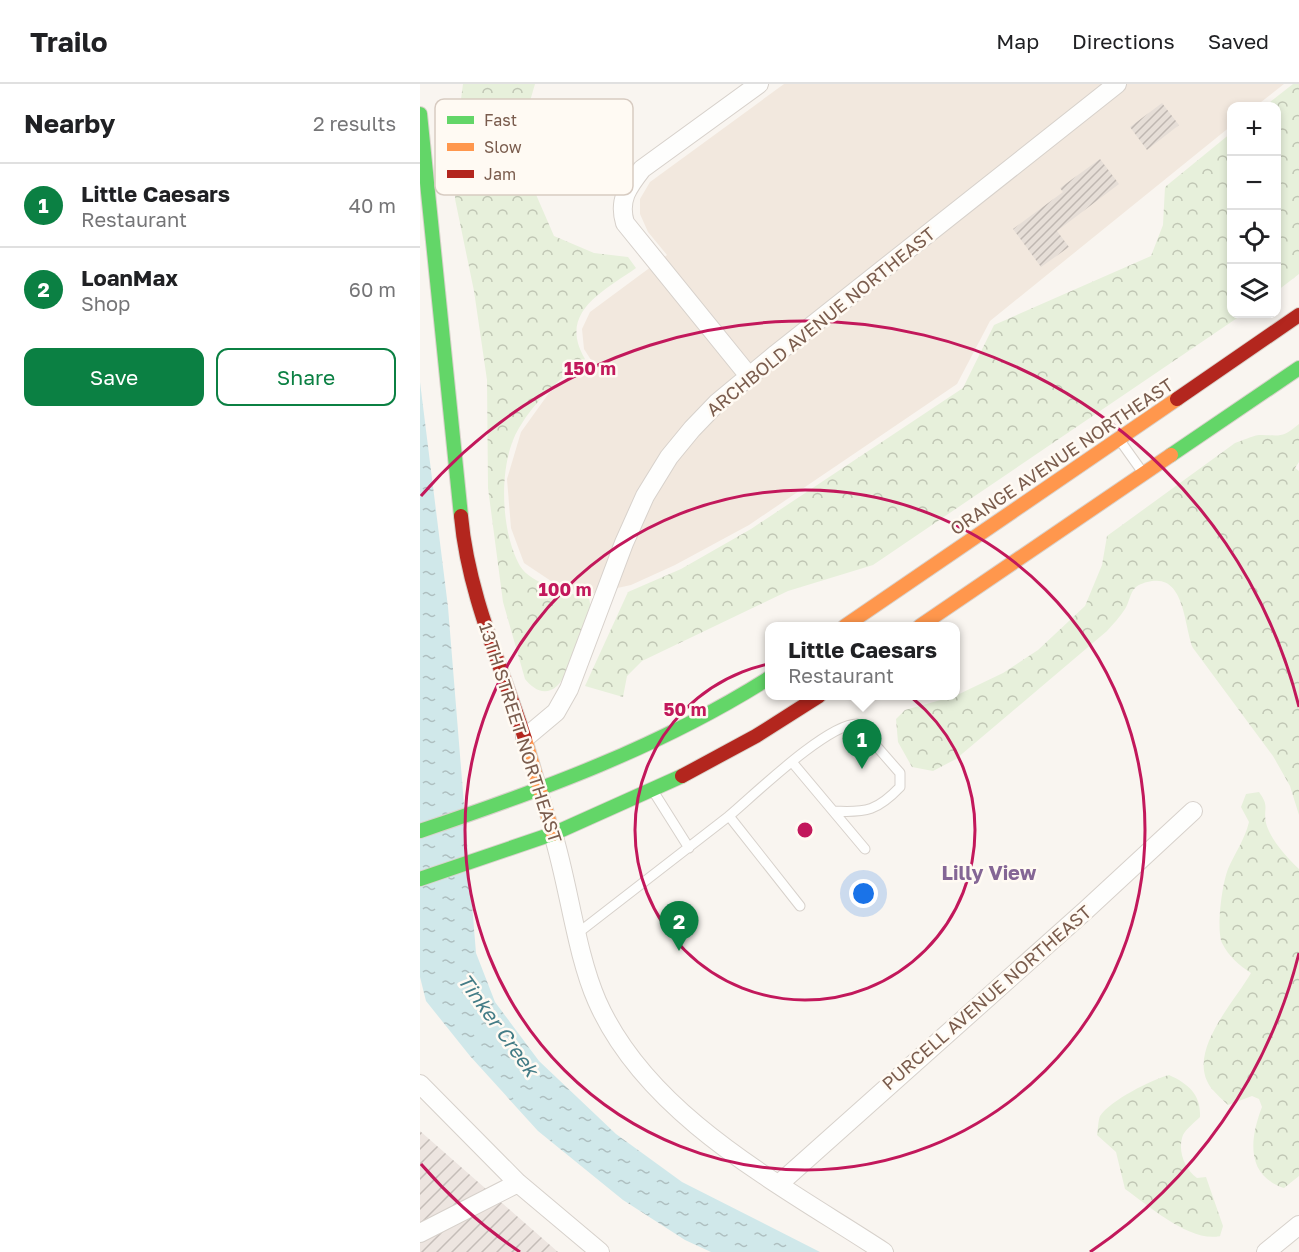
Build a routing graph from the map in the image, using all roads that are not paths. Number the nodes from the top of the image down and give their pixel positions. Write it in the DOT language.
graph roads {
  1 [pos="759,84"];
  2 [pos="1118,84"];
  3 [pos="420,114"];
  4 [pos="633,181"];
  5 [pos="625,195"];
  6 [pos="1299,315"];
  7 [pos="1299,368"];
  8 [pos="749,376"];
  9 [pos="1119,441"];
  10 [pos="1145,474"];
  11 [pos="852,622"];
  12 [pos="927,622"];
  13 [pos="765,680"];
  14 [pos="812,700"];
  15 [pos="525,738"];
  16 [pos="792,762"];
  17 [pos="652,790"];
  18 [pos="541,791"];
  19 [pos="834,811"];
  20 [pos="1193,811"];
  21 [pos="729,816"];
  22 [pos="420,831"];
  23 [pos="553,834"];
  24 [pos="689,848"];
  25 [pos="865,849"];
  26 [pos="420,879"];
  27 [pos="800,906"];
  28 [pos="578,933"];
  29 [pos="420,1084"];
  30 [pos="518,1183"];
  31 [pos="780,1183"];
  32 [pos="1299,1225"];
  33 [pos="420,1233"];
  34 [pos="600,1252"];
  35 [pos="884,1252"];
  36 [pos="1266,1252"];
  1 -- 4 [label="street"];
  2 -- 8 [label="street, ARCHBOLD AVENUE NORTHEAST"];
  3 -- 15 [label="main road, 13TH STREET NORTHEAST"];
  5 -- 8 [label="street"];
  6 -- 9 [label="main road, ORANGE AVENUE NORTHEAST"];
  7 -- 10 [label="main road"];
  8 -- 15 [label="street, ARCHBOLD AVENUE NORTHEAST"];
  9 -- 10 [label="lane"];
  9 -- 11 [label="main road, ORANGE AVENUE NORTHEAST"];
  10 -- 12 [label="main road"];
  13 -- 18 [label="main road"];
  14 -- 17 [label="main road"];
  15 -- 18 [label="main road, 13TH STREET NORTHEAST"];
  16 -- 19 [label="lane"];
  16 -- 19 [label="lane"];
  16 -- 21 [label="lane"];
  17 -- 23 [label="main road"];
  17 -- 24 [label="lane"];
  18 -- 22 [label="main road"];
  18 -- 23 [label="main road, 13TH STREET NORTHEAST"];
  19 -- 25 [label="lane"];
  20 -- 31 [label="street, PURCELL AVENUE NORTHEAST"];
  21 -- 24 [label="lane"];
  21 -- 27 [label="lane"];
  23 -- 26 [label="main road"];
  23 -- 28 [label="street, 13TH STREET NORTHEAST"];
  24 -- 28 [label="lane"];
  28 -- 31 [label="street, 13TH STREET NORTHEAST"];
  29 -- 30 [label="street"];
  30 -- 33 [label="street"];
  30 -- 34 [label="street"];
  31 -- 35 [label="street, 13TH STREET NORTHEAST"];
  32 -- 36 [label="street"];
}
